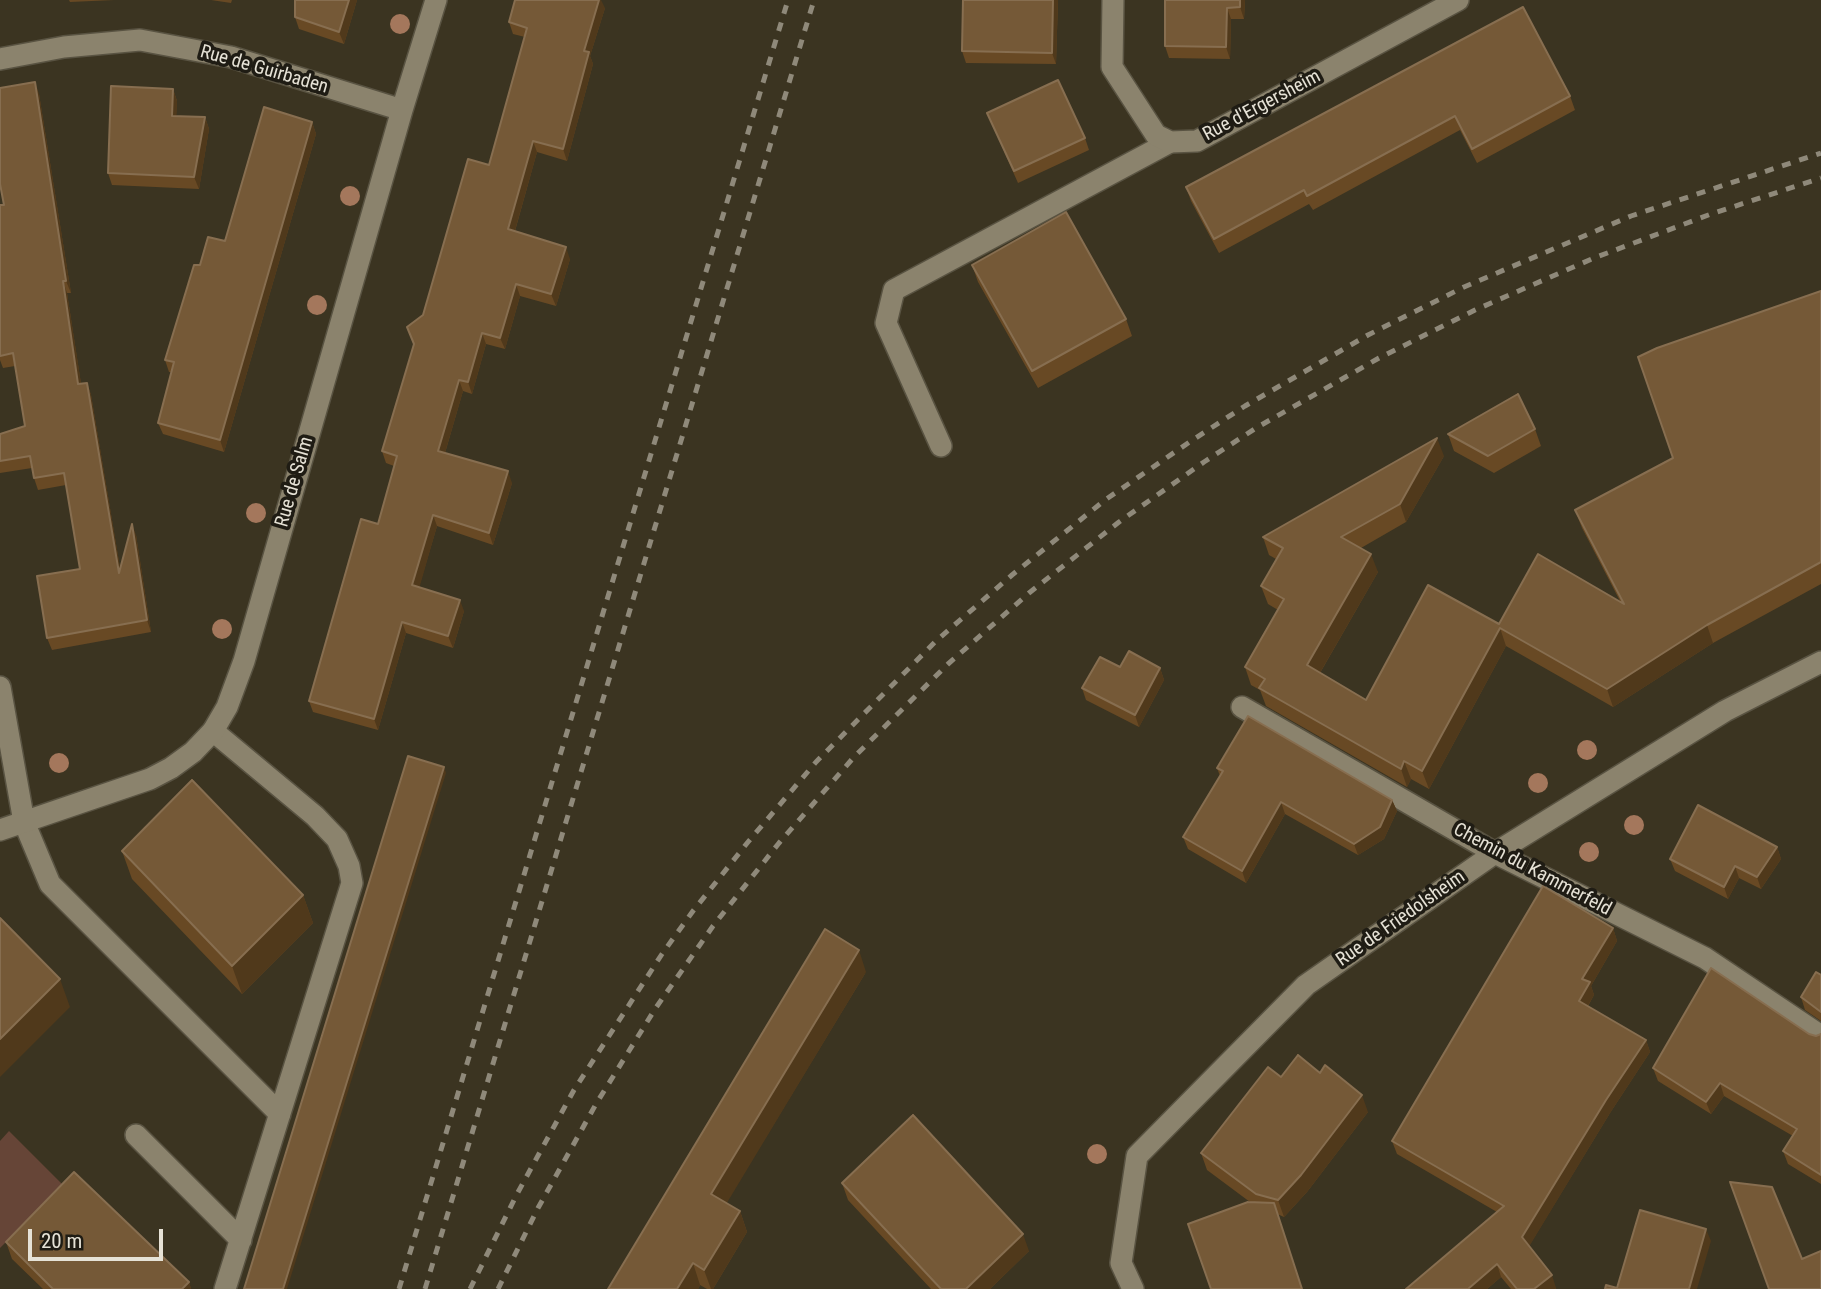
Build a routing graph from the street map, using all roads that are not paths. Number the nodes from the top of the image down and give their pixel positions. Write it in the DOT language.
graph roads {
  1 [pos="436,0"];
  2 [pos="1114,0"];
  3 [pos="1458,0"];
  4 [pos="0,59"];
  5 [pos="402,110"];
  6 [pos="1170,142"];
  7 [pos="941,446"];
  8 [pos="1821,662"];
  9 [pos="0,687"];
  10 [pos="1242,707"];
  11 [pos="213,731"];
  12 [pos="24,822"];
  13 [pos="0,830"];
  14 [pos="1494,853"];
  15 [pos="1821,1036"];
  16 [pos="280,1114"];
  17 [pos="136,1135"];
  18 [pos="241,1240"];
  19 [pos="225,1289"];
  20 [pos="1133,1289"];
  1 -- 5 [label="street, Rue de Salm"];
  2 -- 6 [label="street"];
  3 -- 6 [label="street, Rue d'Ergersheim"];
  4 -- 5 [label="street, Rue de Guirbaden"];
  5 -- 11 [label="street, Rue de Salm"];
  6 -- 7 [label="street, Rue d'Ergersheim"];
  8 -- 14 [label="street, Rue de Friedolsheim"];
  9 -- 12 [label="street"];
  10 -- 14 [label="street, Chemin du Kammerfeld"];
  11 -- 12 [label="street, Rue de Salm"];
  11 -- 16 [label="street"];
  12 -- 13 [label="street, Rue de Salm"];
  12 -- 16 [label="street"];
  14 -- 15 [label="street, Chemin du Kammerfeld"];
  14 -- 20 [label="street, Rue de Friedolsheim"];
  16 -- 18 [label="street"];
  17 -- 18 [label="street"];
  18 -- 19 [label="street"];
}
